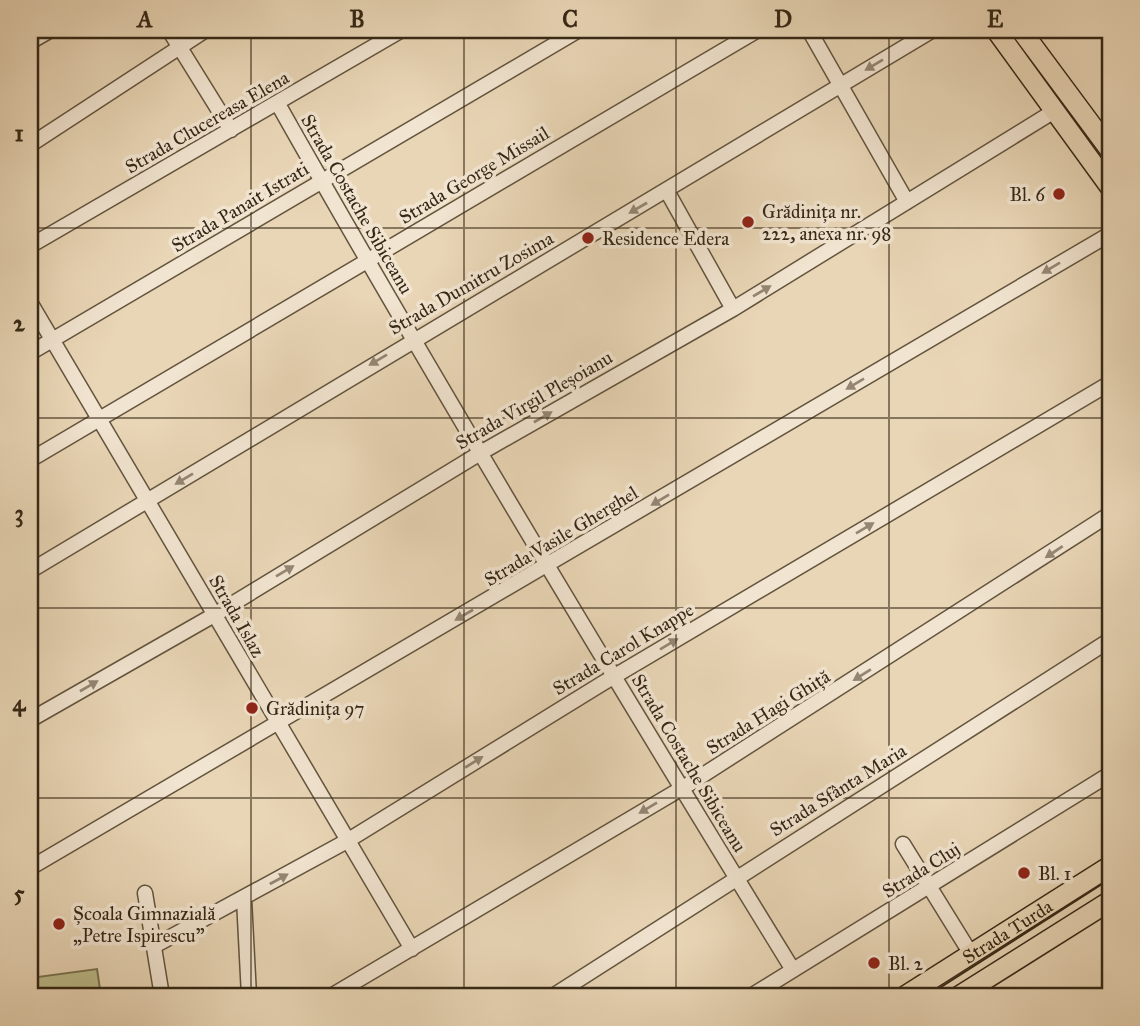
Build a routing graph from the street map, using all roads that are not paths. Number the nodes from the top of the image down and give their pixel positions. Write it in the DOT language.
graph roads {
  1 [pos="51,30"];
  2 [pos="169,30"];
  3 [pos="206,30"];
  4 [pos="402,30"];
  5 [pos="579,30"];
  6 [pos="758,30"];
  7 [pos="809,30"];
  8 [pos="933,30"];
  9 [pos="996,30"];
  10 [pos="1021,30"];
  11 [pos="30,42"];
  12 [pos="179,46"];
  13 [pos="840,85"];
  14 [pos="278,104"];
  15 [pos="1056,110"];
  16 [pos="230,130"];
  17 [pos="30,145"];
  18 [pos="1110,150"];
  19 [pos="321,181"];
  20 [pos="1110,187"];
  21 [pos="667,191"];
  22 [pos="907,202"];
  23 [pos="1110,234"];
  24 [pos="30,246"];
  25 [pos="368,260"];
  26 [pos="30,302"];
  27 [pos="733,309"];
  28 [pos="413,339"];
  29 [pos="52,340"];
  30 [pos="30,353"];
  31 [pos="1110,383"];
  32 [pos="102,419"];
  33 [pos="482,452"];
  34 [pos="30,460"];
  35 [pos="149,501"];
  36 [pos="1110,514"];
  37 [pos="549,565"];
  38 [pos="30,570"];
  39 [pos="214,615"];
  40 [pos="1110,640"];
  41 [pos="614,676"];
  42 [pos="30,720"];
  43 [pos="277,724"];
  44 [pos="1110,774"];
  45 [pos="680,789"];
  46 [pos="346,841"];
  47 [pos="903,844"];
  48 [pos="1110,866"];
  49 [pos="30,868"];
  50 [pos="736,877"];
  51 [pos="930,888"];
  52 [pos="145,893"];
  53 [pos="244,899"];
  54 [pos="1110,901"];
  55 [pos="154,946"];
  56 [pos="412,949"];
  57 [pos="971,954"];
  58 [pos="793,970"];
  59 [pos="162,996"];
  60 [pos="248,996"];
  61 [pos="331,996"];
  62 [pos="552,996"];
  63 [pos="751,996"];
  64 [pos="905,996"];
  65 [pos="959,996"];
  1 -- 11 [label="street"];
  2 -- 12 [label="street"];
  3 -- 12 [label="street"];
  4 -- 14 [label="street, Strada Clucereasa Elena"];
  5 -- 19 [label="street, Strada Panait Istrati"];
  6 -- 25 [label="street, Strada George Missail"];
  7 -- 13 [label="street"];
  8 -- 13 [label="street, Strada Dumitru Zosima, one-way"];
  9 -- 15 [label="main road"];
  10 -- 18 [label="main road"];
  12 -- 16 [label="street"];
  12 -- 17 [label="street"];
  13 -- 21 [label="street, Strada Dumitru Zosima"];
  13 -- 22 [label="street"];
  14 -- 16 [label="street, Strada Clucereasa Elena"];
  14 -- 19 [label="street, Strada Costache Sibiceanu"];
  15 -- 20 [label="main road"];
  15 -- 22 [label="street, Strada Virgil Pleșoianu"];
  16 -- 24 [label="street, Strada Clucereasa Elena"];
  19 -- 25 [label="street, Strada Costache Sibiceanu"];
  19 -- 29 [label="street, Strada Panait Istrati"];
  21 -- 27 [label="street"];
  21 -- 28 [label="street, Strada Dumitru Zosima, one-way"];
  27 -- 22 [label="street, Strada Virgil Pleșoianu, one-way"];
  23 -- 37 [label="street, Strada Vasile Gherghel, one-way"];
  25 -- 28 [label="street, Strada Costache Sibiceanu"];
  25 -- 32 [label="street, Strada George Missail"];
  26 -- 29 [label="street, Strada Islaz"];
  33 -- 27 [label="street, Strada Virgil Pleșoianu, one-way"];
  28 -- 33 [label="street, Strada Costache Sibiceanu"];
  28 -- 35 [label="street, Strada Dumitru Zosima, one-way"];
  29 -- 30 [label="street, Strada Panait Istrati"];
  29 -- 32 [label="street, Strada Islaz"];
  41 -- 31 [label="street, Strada Carol Knappe, one-way"];
  32 -- 34 [label="street, Strada George Missail"];
  32 -- 35 [label="street, Strada Islaz"];
  33 -- 37 [label="street, Strada Costache Sibiceanu"];
  39 -- 33 [label="street, Strada Virgil Pleșoianu, one-way"];
  35 -- 38 [label="street, Strada Dumitru Zosima"];
  35 -- 39 [label="street, Strada Islaz"];
  36 -- 45 [label="street, Strada Hagi Ghiță, one-way"];
  37 -- 41 [label="street, Strada Costache Sibiceanu"];
  37 -- 43 [label="street, Strada Vasile Gherghel, one-way"];
  42 -- 39 [label="street, Strada Virgil Pleșoianu, one-way"];
  39 -- 43 [label="street, Strada Islaz"];
  40 -- 50 [label="street, Strada Sfânta Maria"];
  41 -- 45 [label="street, Strada Costache Sibiceanu"];
  46 -- 41 [label="street, Strada Carol Knappe, one-way"];
  43 -- 46 [label="street, Strada Islaz"];
  43 -- 49 [label="street, Strada Vasile Gherghel"];
  44 -- 51 [label="street, Strada Cluj"];
  45 -- 50 [label="street, Strada Costache Sibiceanu"];
  45 -- 56 [label="street, Strada Hagi Ghiță, one-way"];
  53 -- 46 [label="street, Strada Carol Knappe, one-way"];
  46 -- 56 [label="street, Strada Islaz"];
  47 -- 51 [label="street"];
  48 -- 57 [label="main road, Strada Turda"];
  50 -- 58 [label="street, Strada Costache Sibiceanu"];
  50 -- 62 [label="street, Strada Sfânta Maria"];
  51 -- 57 [label="street"];
  51 -- 58 [label="street, Strada Cluj"];
  52 -- 55 [label="street"];
  53 -- 55 [label="street, Strada Carol Knappe"];
  53 -- 60 [label="street"];
  54 -- 65 [label="main road, Strada Turda"];
  55 -- 59 [label="street"];
  56 -- 61 [label="street, Strada Hagi Ghiță"];
  57 -- 64 [label="main road, Strada Turda"];
  58 -- 63 [label="street, Strada Cluj"];
}
